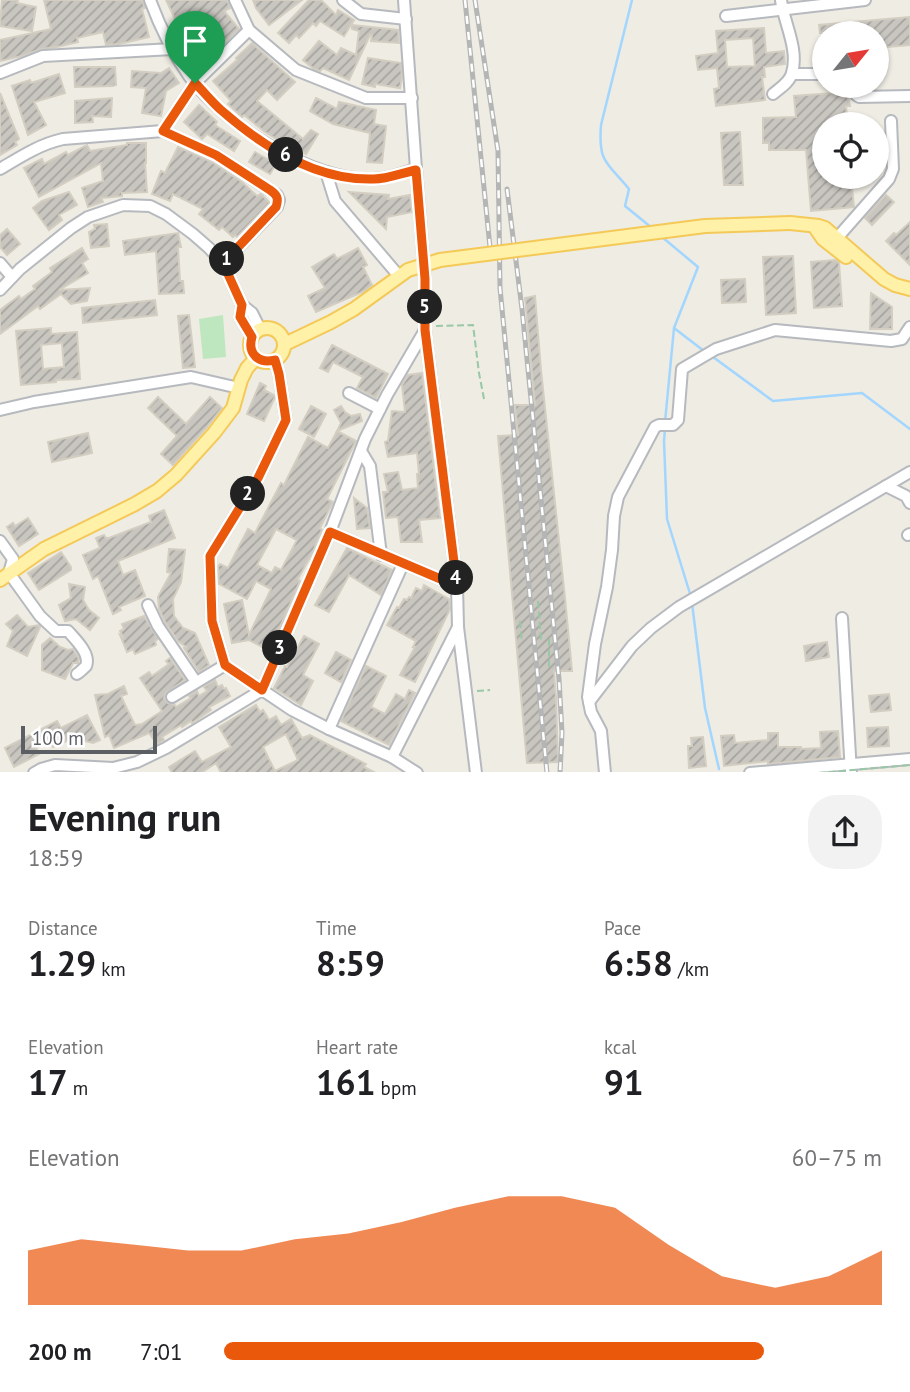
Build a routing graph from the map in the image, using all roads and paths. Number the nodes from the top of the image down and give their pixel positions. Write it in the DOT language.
graph roads {
  1 [pos="150,0"];
  2 [pos="235,0"];
  3 [pos="343,0"];
  4 [pos="404,0"];
  5 [pos="864,0"];
  6 [pos="781,5"];
  7 [pos="726,16"];
  8 [pos="406,19"];
  9 [pos="249,30"];
  10 [pos="173,49"];
  11 [pos="0,72"];
  12 [pos="792,74"];
  13 [pos="812,74"];
  14 [pos="195,83"];
  15 [pos="773,94"];
  16 [pos="889,96"];
  17 [pos="910,96"];
  18 [pos="411,98"];
  19 [pos="891,121"];
  20 [pos="163,131"];
  21 [pos="0,169"];
  22 [pos="416,170"];
  23 [pos="326,172"];
  24 [pos="814,226"];
  25 [pos="836,238"];
  26 [pos="0,263"];
  27 [pos="223,263"];
  28 [pos="404,273"];
  29 [pos="12,277"];
  30 [pos="910,289"];
  31 [pos="0,290"];
  32 [pos="910,297"];
  33 [pos="910,327"];
  34 [pos="425,328"];
  35 [pos="256,333"];
  36 [pos="285,344"];
  37 [pos="256,358"];
  38 [pos="275,360"];
  39 [pos="239,388"];
  40 [pos="349,393"];
  41 [pos="484,399"];
  42 [pos="380,409"];
  43 [pos="0,410"];
  44 [pos="360,451"];
  45 [pos="910,472"];
  46 [pos="887,486"];
  47 [pos="910,503"];
  48 [pos="330,532"];
  49 [pos="0,541"];
  50 [pos="381,555"];
  51 [pos="0,557"];
  52 [pos="13,559"];
  53 [pos="403,564"];
  54 [pos="5,577"];
  55 [pos="457,586"];
  56 [pos="538,601"];
  57 [pos="148,605"];
  58 [pos="842,618"];
  59 [pos="520,621"];
  60 [pos="458,627"];
  61 [pos="550,639"];
  62 [pos="541,640"];
  63 [pos="522,642"];
  64 [pos="225,665"];
  65 [pos="549,667"];
  66 [pos="77,674"];
  67 [pos="196,682"];
  68 [pos="262,690"];
  69 [pos="490,690"];
  70 [pos="466,692"];
  71 [pos="172,697"];
  72 [pos="589,702"];
  73 [pos="329,729"];
  74 [pos="392,757"];
  75 [pos="910,759"];
  76 [pos="910,765"];
  77 [pos="851,768"];
  78 [pos="113,770"];
  79 [pos="39,771"];
  80 [pos="418,772"];
  81 [pos="477,772"];
  82 [pos="605,772"];
  83 [pos="750,772"];
  84 [pos="818,772"];
  1 -- 10 [label="street"];
  2 -- 9 [label="street"];
  3 -- 8 [label="street"];
  4 -- 8 [label="street"];
  5 -- 6 [label="street"];
  6 -- 7 [label="street"];
  6 -- 12 [label="street"];
  8 -- 18 [label="street"];
  9 -- 14 [label="street"];
  9 -- 18 [label="street"];
  10 -- 11 [label="street"];
  10 -- 14 [label="street"];
  12 -- 13 [label="street"];
  12 -- 15 [label="street"];
  14 -- 20 [label="street"];
  14 -- 23 [label="street"];
  16 -- 17 [label="street"];
  18 -- 22 [label="street"];
  19 -- 25 [label="street"];
  20 -- 21 [label="street"];
  20 -- 27 [label="street"];
  22 -- 23 [label="street"];
  22 -- 34 [label="street"];
  23 -- 28 [label="street"];
  24 -- 25 [label="main road"];
  24 -- 28 [label="main road, bridge"];
  24 -- 32 [label="main road"];
  25 -- 30 [label="main road"];
  26 -- 29 [label="street"];
  27 -- 29 [label="street"];
  27 -- 35 [label="street"];
  28 -- 36 [label="main road"];
  29 -- 31 [label="street"];
  33 -- 72 [label="street"];
  34 -- 41 [label="path"];
  34 -- 42 [label="street"];
  34 -- 55 [label="street"];
  35 -- 36 [label="main road"];
  35 -- 37 [label="main road"];
  36 -- 38 [label="main road"];
  37 -- 38 [label="main road"];
  37 -- 39 [label="main road"];
  38 -- 64 [label="street"];
  39 -- 43 [label="street"];
  39 -- 54 [label="main road"];
  40 -- 42 [label="street"];
  42 -- 44 [label="street"];
  44 -- 48 [label="street"];
  44 -- 50 [label="street"];
  45 -- 46 [label="street"];
  46 -- 47 [label="street"];
  46 -- 72 [label="street"];
  48 -- 50 [label="street"];
  48 -- 68 [label="street"];
  49 -- 52 [label="street"];
  50 -- 53 [label="street"];
  51 -- 52 [label="street"];
  52 -- 54 [label="street"];
  53 -- 55 [label="street"];
  53 -- 73 [label="street"];
  54 -- 66 [label="street"];
  55 -- 60 [label="street"];
  56 -- 62 [label="path"];
  57 -- 67 [label="street"];
  58 -- 77 [label="street"];
  59 -- 63 [label="path"];
  60 -- 70 [label="street"];
  60 -- 74 [label="street"];
  61 -- 65 [label="path"];
  64 -- 67 [label="street"];
  64 -- 68 [label="street"];
  67 -- 71 [label="street"];
  68 -- 73 [label="street"];
  68 -- 78 [label="street"];
  69 -- 70 [label="path"];
  70 -- 81 [label="street"];
  72 -- 82 [label="street"];
  73 -- 74 [label="street"];
  74 -- 80 [label="street"];
  75 -- 77 [label="street"];
  76 -- 84 [label="path, bridge"];
  77 -- 83 [label="street"];
  78 -- 79 [label="street"];
}
